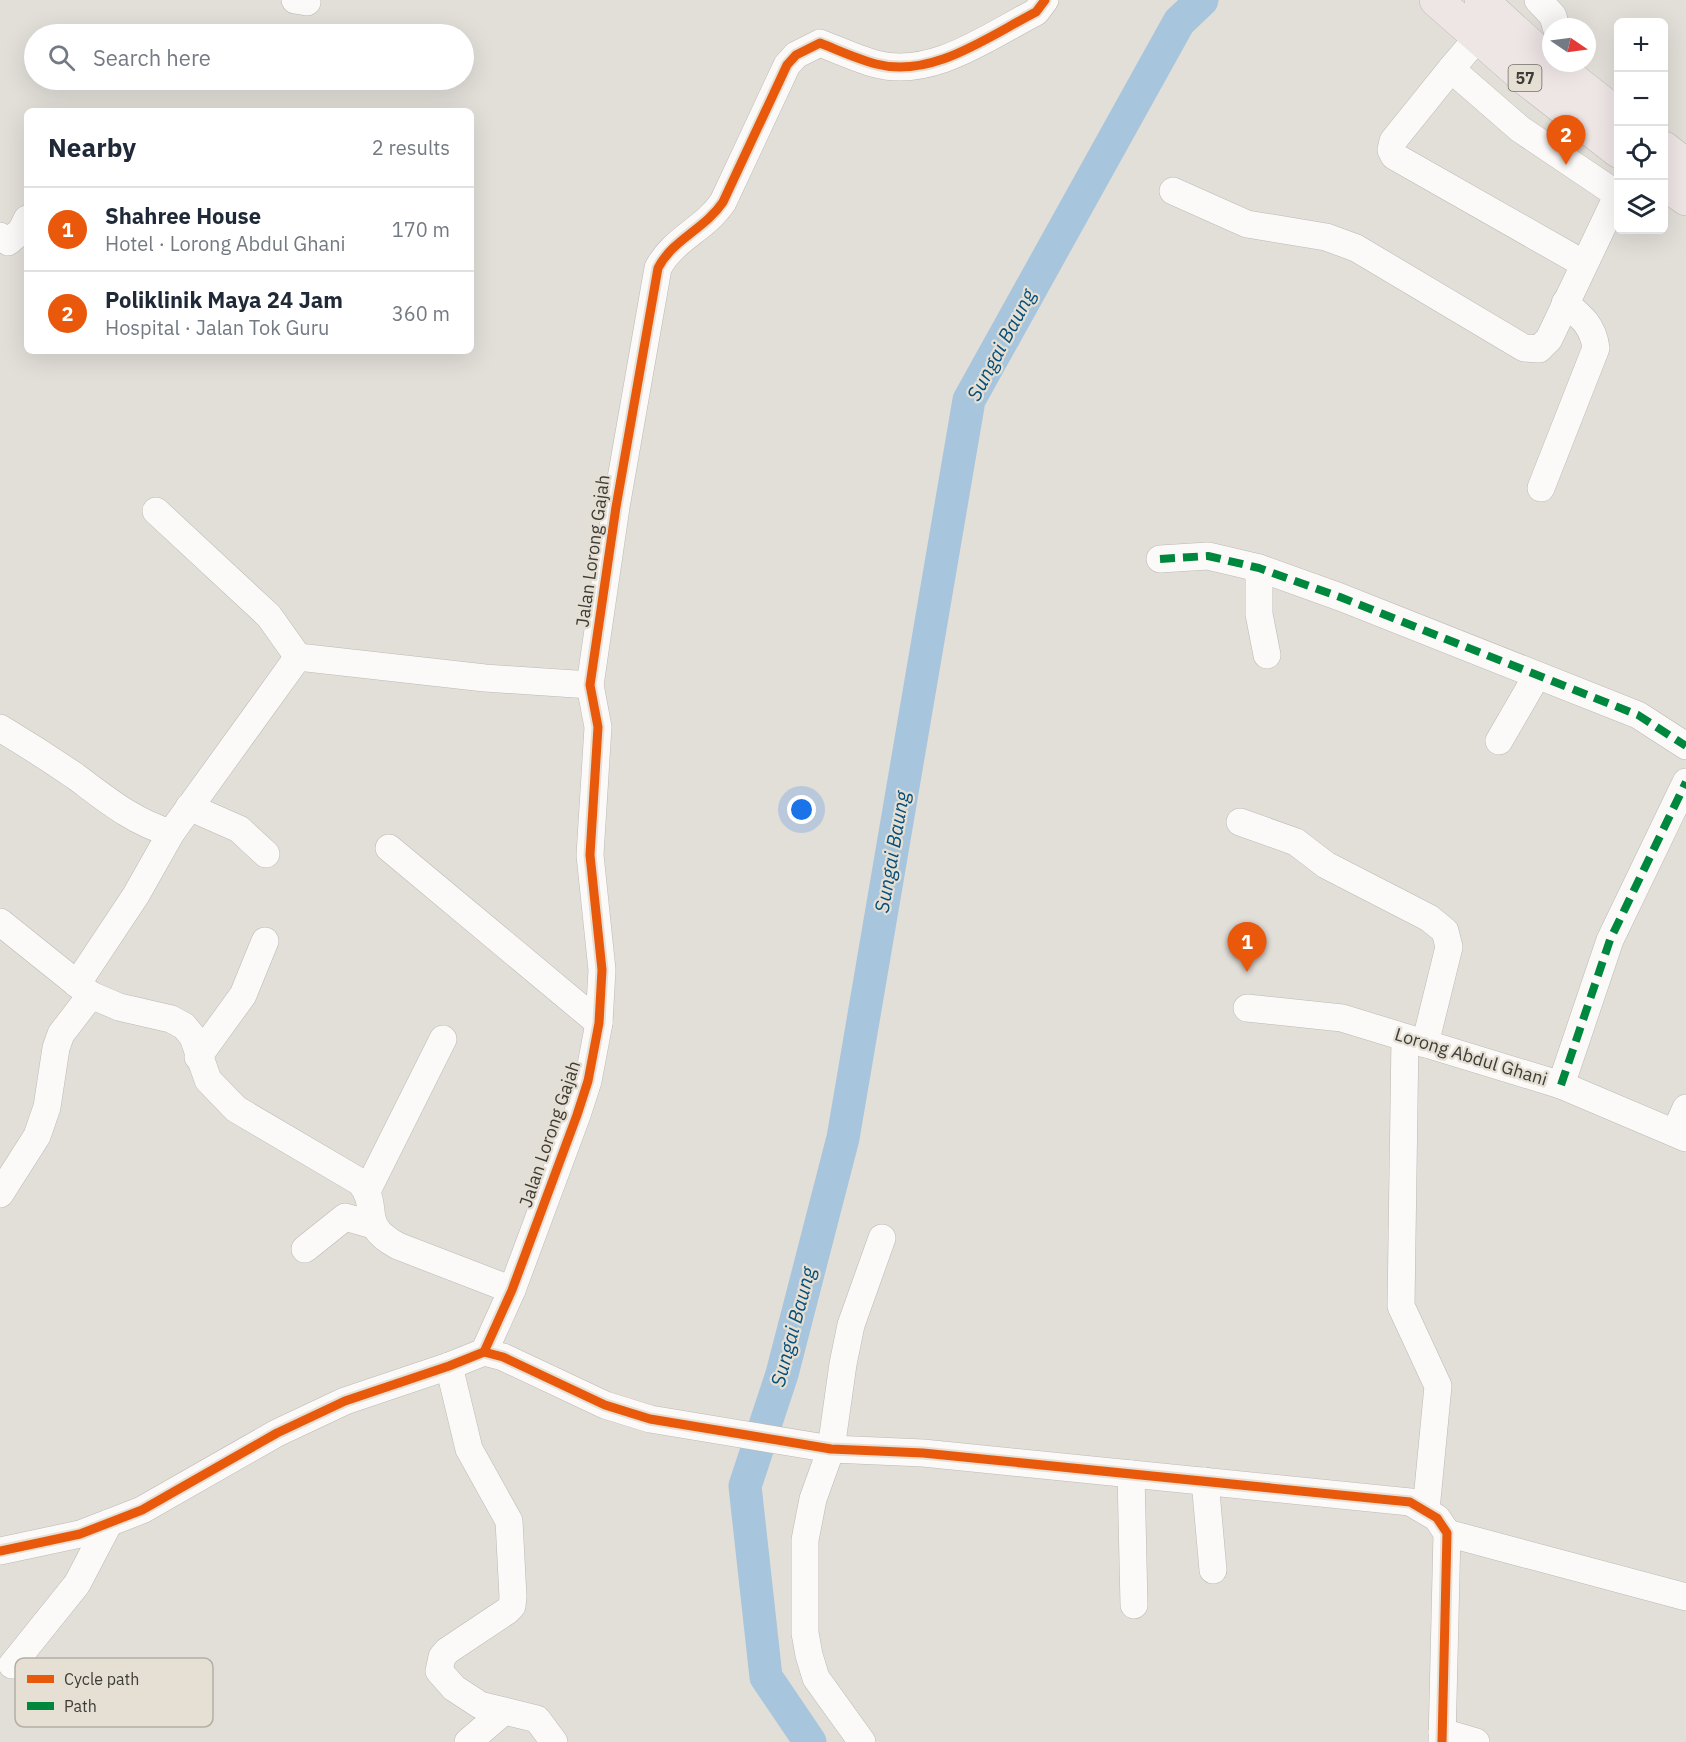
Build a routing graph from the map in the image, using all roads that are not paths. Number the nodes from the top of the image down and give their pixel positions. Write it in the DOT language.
graph roads {
  1 [pos="1045,0"];
  2 [pos="1436,0"];
  3 [pos="1481,0"];
  4 [pos="1538,0"];
  5 [pos="1553,18"];
  6 [pos="1542,36"];
  7 [pos="1478,37"];
  8 [pos="1451,69"];
  9 [pos="1578,72"];
  10 [pos="1614,111"];
  11 [pos="1614,148"];
  12 [pos="1668,151"];
  13 [pos="1686,165"];
  14 [pos="1668,186"];
  15 [pos="1173,191"];
  16 [pos="1614,192"];
  17 [pos="1686,199"];
  18 [pos="1614,203"];
  19 [pos="24,224"];
  20 [pos="0,236"];
  21 [pos="1584,264"];
  22 [pos="1565,303"];
  23 [pos="1541,488"];
  24 [pos="156,511"];
  25 [pos="1160,559"];
  26 [pos="1259,568"];
  27 [pos="1267,655"];
  28 [pos="298,657"];
  29 [pos="1536,677"];
  30 [pos="590,686"];
  31 [pos="0,728"];
  32 [pos="1499,741"];
  33 [pos="1686,747"];
  34 [pos="1685,788"];
  35 [pos="189,807"];
  36 [pos="1240,822"];
  37 [pos="171,833"];
  38 [pos="389,848"];
  39 [pos="266,854"];
  40 [pos="0,922"];
  41 [pos="265,941"];
  42 [pos="84,989"];
  43 [pos="1247,1008"];
  44 [pos="599,1023"];
  45 [pos="443,1039"];
  46 [pos="1415,1041"];
  47 [pos="198,1057"];
  48 [pos="1561,1085"];
  49 [pos="1686,1108"];
  50 [pos="1681,1136"];
  51 [pos="368,1191"];
  52 [pos="0,1194"];
  53 [pos="373,1225"];
  54 [pos="882,1238"];
  55 [pos="305,1249"];
  56 [pos="512,1290"];
  57 [pos="484,1352"];
  58 [pos="449,1366"];
  59 [pos="831,1449"];
  60 [pos="1131,1474"];
  61 [pos="1205,1481"];
  62 [pos="1426,1510"];
  63 [pos="108,1523"];
  64 [pos="1447,1533"];
  65 [pos="0,1551"];
  66 [pos="1213,1570"];
  67 [pos="1686,1597"];
  68 [pos="1134,1605"];
  69 [pos="18,1658"];
  70 [pos="15,1661"];
  71 [pos="12,1665"];
  72 [pos="503,1712"];
  73 [pos="1442,1737"];
  74 [pos="468,1742"];
  75 [pos="554,1742"];
  76 [pos="862,1742"];
  77 [pos="1476,1742"];
  1 -- 30 [label="street, Jalan Lorong Gajah"];
  2 -- 7 [label="main road, 57"];
  3 -- 6 [label="main road, 57"];
  4 -- 5 [label="street"];
  7 -- 8 [label="street"];
  7 -- 11 [label="main road, 57"];
  8 -- 16 [label="street"];
  8 -- 21 [label="street"];
  9 -- 10 [label="main road, 57"];
  12 -- 13 [label="main road"];
  14 -- 17 [label="main road"];
  15 -- 22 [label="street"];
  18 -- 21 [label="street"];
  19 -- 20 [label="street"];
  21 -- 22 [label="street"];
  22 -- 23 [label="street"];
  24 -- 28 [label="street"];
  25 -- 26 [label="street"];
  26 -- 27 [label="street"];
  26 -- 29 [label="street"];
  28 -- 30 [label="street"];
  28 -- 35 [label="street"];
  29 -- 32 [label="street"];
  29 -- 33 [label="street"];
  30 -- 44 [label="street, Jalan Lorong Gajah"];
  31 -- 37 [label="street"];
  34 -- 48 [label="street"];
  35 -- 37 [label="street"];
  35 -- 39 [label="street"];
  36 -- 46 [label="street"];
  37 -- 42 [label="street"];
  38 -- 44 [label="street"];
  40 -- 42 [label="street"];
  41 -- 47 [label="street"];
  42 -- 47 [label="street"];
  42 -- 52 [label="street"];
  43 -- 46 [label="street, Lorong Abdul Ghani"];
  44 -- 56 [label="street, Jalan Lorong Gajah"];
  45 -- 51 [label="street"];
  46 -- 48 [label="street, Lorong Abdul Ghani"];
  46 -- 62 [label="street"];
  47 -- 51 [label="street"];
  48 -- 50 [label="street, Lorong Abdul Ghani"];
  49 -- 50 [label="street"];
  51 -- 53 [label="street"];
  53 -- 55 [label="street"];
  53 -- 56 [label="street"];
  54 -- 59 [label="street"];
  56 -- 57 [label="street, Jalan Lorong Gajah"];
  57 -- 58 [label="street"];
  57 -- 59 [label="street"];
  58 -- 63 [label="street"];
  58 -- 72 [label="street"];
  59 -- 60 [label="street"];
  59 -- 76 [label="street"];
  60 -- 61 [label="street"];
  60 -- 68 [label="street"];
  61 -- 62 [label="street"];
  61 -- 66 [label="street"];
  62 -- 64 [label="street"];
  63 -- 65 [label="street"];
  63 -- 69 [label="street"];
  64 -- 67 [label="street"];
  64 -- 73 [label="street"];
  70 -- 71 [label="street"];
  72 -- 74 [label="street"];
  72 -- 75 [label="street"];
  73 -- 77 [label="street"];
}
